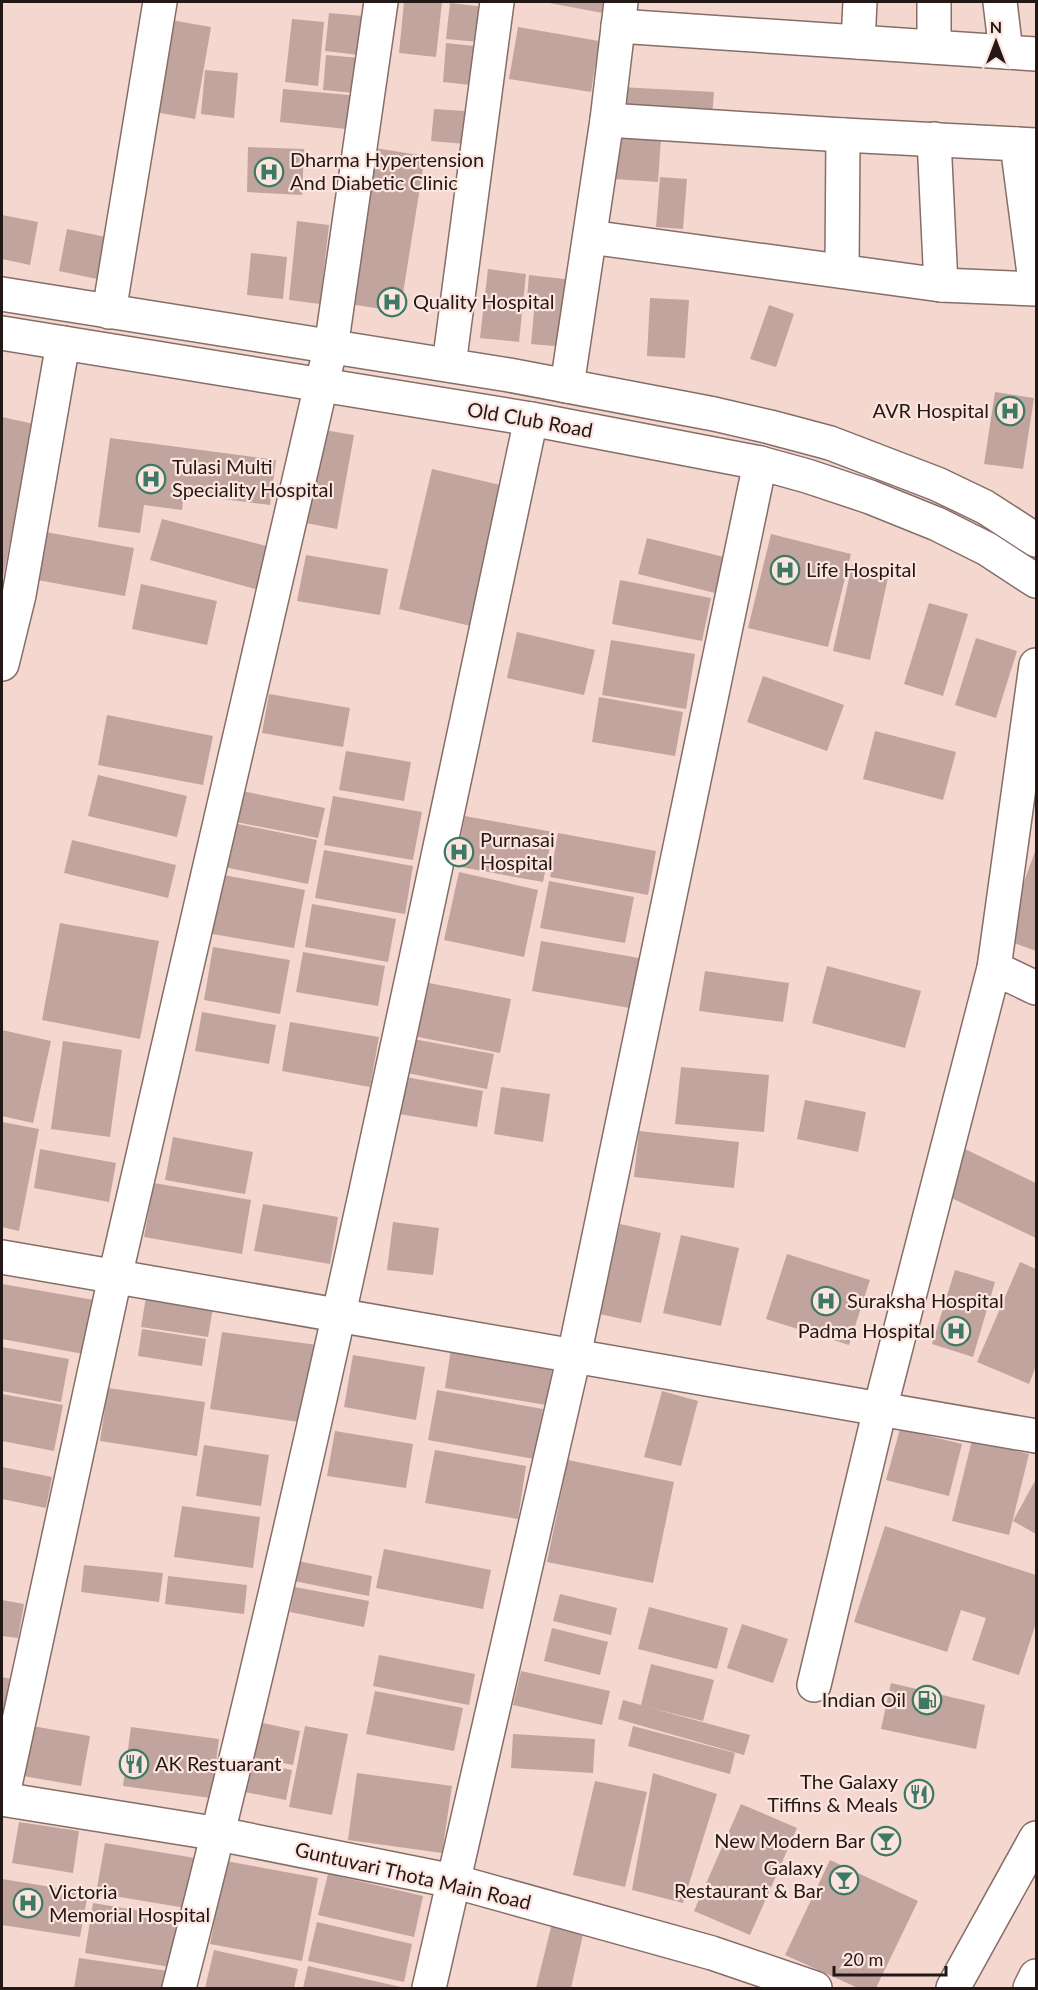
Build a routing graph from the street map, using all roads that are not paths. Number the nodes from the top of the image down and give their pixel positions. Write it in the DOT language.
graph roads {
  1 [pos="160,2"];
  2 [pos="381,2"];
  3 [pos="497,2"];
  4 [pos="860,2"];
  5 [pos="934,2"];
  6 [pos="1000,2"];
  7 [pos="619,14"];
  8 [pos="858,42"];
  9 [pos="934,47"];
  10 [pos="1021,53"];
  11 [pos="607,120"];
  12 [pos="843,135"];
  13 [pos="934,139"];
  14 [pos="1027,144"];
  15 [pos="590,237"];
  16 [pos="842,271"];
  17 [pos="941,285"];
  18 [pos="2,294"];
  19 [pos="109,312"];
  20 [pos="2,333"];
  21 [pos="63,343"];
  22 [pos="331,348"];
  23 [pos="449,365"];
  24 [pos="321,385"];
  25 [pos="567,386"];
  26 [pos="531,419"];
  27 [pos="760,463"];
  28 [pos="1036,540"];
  29 [pos="1036,581"];
  30 [pos="10,593"];
  31 [pos="2,664"];
  32 [pos="1036,665"];
  33 [pos="994,968"];
  34 [pos="1036,988"];
  35 [pos="2,1257"];
  36 [pos="115,1277"];
  37 [pos="339,1316"];
  38 [pos="574,1356"];
  39 [pos="880,1409"];
  40 [pos="1036,1436"];
  41 [pos="814,1685"];
  42 [pos="2,1799"];
  43 [pos="219,1834"];
  44 [pos="1036,1838"];
  45 [pos="453,1881"];
  46 [pos="1036,1976"];
  47 [pos="179,1989"];
  48 [pos="429,1989"];
  49 [pos="815,1989"];
  50 [pos="953,1989"];
  51 [pos="1030,1989"];
  1 -- 19 [label="street"];
  2 -- 22 [label="street"];
  3 -- 23 [label="street"];
  4 -- 8 [label="street"];
  5 -- 9 [label="street"];
  6 -- 10 [label="street"];
  7 -- 8 [label="street"];
  7 -- 11 [label="street"];
  8 -- 9 [label="street"];
  9 -- 10 [label="street"];
  11 -- 12 [label="street"];
  11 -- 15 [label="street"];
  12 -- 13 [label="street"];
  12 -- 16 [label="street"];
  13 -- 14 [label="street"];
  13 -- 17 [label="street"];
  14 -- 17 [label="street"];
  15 -- 16 [label="street"];
  15 -- 25 [label="street"];
  16 -- 17 [label="street"];
  18 -- 19 [label="street, Old Club Road"];
  19 -- 22 [label="street, Old Club Road"];
  20 -- 21 [label="street, Old Club Road"];
  21 -- 24 [label="street, Old Club Road"];
  21 -- 30 [label="street"];
  22 -- 23 [label="street, Old Club Road"];
  22 -- 24 [label="street"];
  23 -- 25 [label="street, Old Club Road"];
  24 -- 26 [label="street, Old Club Road"];
  24 -- 36 [label="street"];
  25 -- 28 [label="street, Old Club Road"];
  26 -- 27 [label="street, Old Club Road"];
  26 -- 37 [label="street"];
  27 -- 29 [label="street, Old Club Road"];
  27 -- 38 [label="street"];
  30 -- 31 [label="street"];
  32 -- 33 [label="street"];
  33 -- 34 [label="street"];
  33 -- 39 [label="street"];
  35 -- 36 [label="street"];
  36 -- 37 [label="street"];
  36 -- 42 [label="street"];
  37 -- 38 [label="street"];
  37 -- 43 [label="street"];
  38 -- 39 [label="street"];
  38 -- 45 [label="street"];
  39 -- 40 [label="street"];
  39 -- 41 [label="street"];
  42 -- 43 [label="street, Guntuvari Thota Main Road"];
  43 -- 45 [label="street, Guntuvari Thota Main Road"];
  43 -- 47 [label="street"];
  44 -- 50 [label="street"];
  45 -- 48 [label="street"];
  45 -- 49 [label="street, Guntuvari Thota Main Road"];
  46 -- 51 [label="street"];
}
